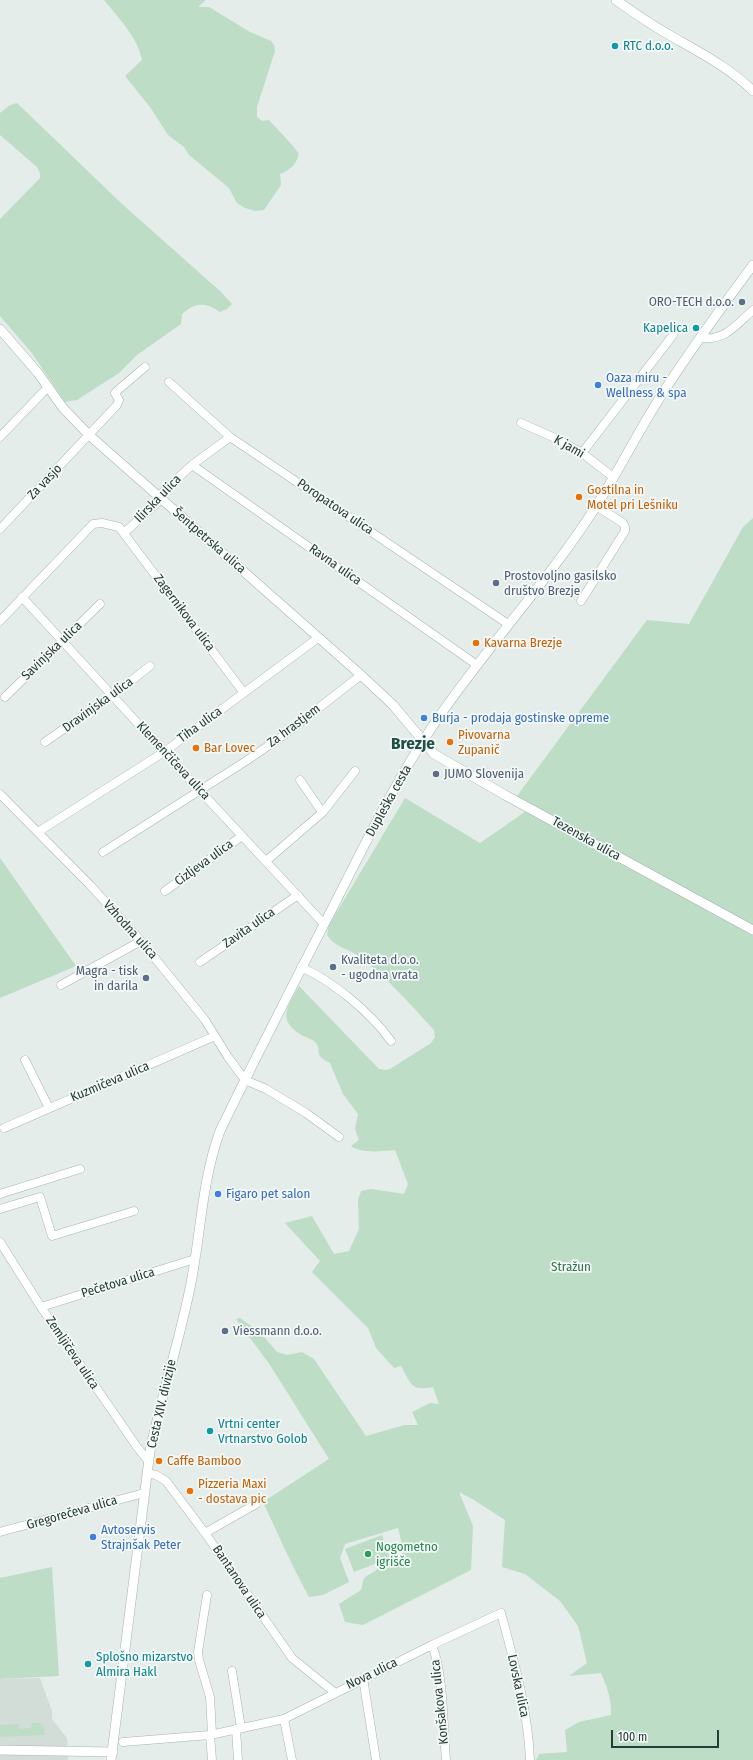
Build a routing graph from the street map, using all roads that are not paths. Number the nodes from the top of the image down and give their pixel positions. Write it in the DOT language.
graph roads {
  1 [pos="616,0"];
  2 [pos="753,91"];
  3 [pos="753,264"];
  4 [pos="753,310"];
  5 [pos="1,330"];
  6 [pos="672,335"];
  7 [pos="700,338"];
  8 [pos="145,367"];
  9 [pos="168,382"];
  10 [pos="48,387"];
  11 [pos="521,423"];
  12 [pos="89,435"];
  13 [pos="0,437"];
  14 [pos="230,437"];
  15 [pos="582,453"];
  16 [pos="192,465"];
  17 [pos="613,477"];
  18 [pos="160,497"];
  19 [pos="596,506"];
  20 [pos="0,529"];
  21 [pos="124,533"];
  22 [pos="22,597"];
  23 [pos="581,601"];
  24 [pos="100,604"];
  25 [pos="0,621"];
  26 [pos="508,624"];
  27 [pos="318,638"];
  28 [pos="62,641"];
  29 [pos="477,665"];
  30 [pos="150,666"];
  31 [pos="361,675"];
  32 [pos="244,693"];
  33 [pos="113,695"];
  34 [pos="5,697"];
  35 [pos="45,742"];
  36 [pos="423,743"];
  37 [pos="164,752"];
  38 [pos="355,770"];
  39 [pos="300,780"];
  40 [pos="200,791"];
  41 [pos="0,794"];
  42 [pos="322,812"];
  43 [pos="38,832"];
  44 [pos="242,836"];
  45 [pos="103,852"];
  46 [pos="266,861"];
  47 [pos="165,891"];
  48 [pos="298,895"];
  49 [pos="324,924"];
  50 [pos="753,930"];
  51 [pos="141,941"];
  52 [pos="200,962"];
  53 [pos="301,967"];
  54 [pos="60,985"];
  55 [pos="215,1036"];
  56 [pos="391,1041"];
  57 [pos="25,1060"];
  58 [pos="245,1080"];
  59 [pos="48,1108"];
  60 [pos="4,1128"];
  61 [pos="339,1138"];
  62 [pos="80,1168"];
  63 [pos="0,1194"];
  64 [pos="0,1209"];
  65 [pos="134,1211"];
  66 [pos="0,1242"];
  67 [pos="195,1259"];
  68 [pos="41,1307"];
  69 [pos="149,1462"];
  70 [pos="147,1473"];
  71 [pos="144,1493"];
  72 [pos="256,1504"];
  73 [pos="0,1532"];
  74 [pos="205,1533"];
  75 [pos="207,1595"];
  76 [pos="501,1613"];
  77 [pos="432,1645"];
  78 [pos="232,1671"];
  79 [pos="363,1678"];
  80 [pos="334,1692"];
  81 [pos="284,1718"];
  82 [pos="238,1729"];
  83 [pos="211,1734"];
  84 [pos="123,1742"];
  85 [pos="0,1750"];
  86 [pos="112,1756"];
  87 [pos="212,1760"];
  88 [pos="238,1760"];
  89 [pos="292,1760"];
  90 [pos="376,1760"];
  91 [pos="446,1760"];
  92 [pos="530,1760"];
  1 -- 2 [label="street"];
  3 -- 7 [label="street, Dupleška cesta"];
  4 -- 7 [label="street"];
  5 -- 10 [label="street, Šentpetrska ulica"];
  6 -- 15 [label="street"];
  7 -- 17 [label="street, Dupleška cesta"];
  8 -- 12 [label="street, Za vasjo"];
  9 -- 14 [label="street, Poropatova ulica"];
  10 -- 12 [label="street, Šentpetrska ulica"];
  10 -- 13 [label="street"];
  11 -- 15 [label="street, K jami"];
  12 -- 18 [label="street, Šentpetrska ulica"];
  12 -- 20 [label="street, Za vasjo"];
  14 -- 16 [label="street, Ilirska ulica"];
  14 -- 26 [label="street, Poropatova ulica"];
  15 -- 17 [label="street, K jami"];
  16 -- 18 [label="street, Ilirska ulica"];
  16 -- 29 [label="street, Ravna ulica"];
  17 -- 19 [label="street, Dupleška cesta"];
  18 -- 21 [label="street, Ilirska ulica"];
  18 -- 27 [label="street, Šentpetrska ulica"];
  19 -- 23 [label="street"];
  19 -- 26 [label="street, Dupleška cesta"];
  21 -- 22 [label="street, Ilirska ulica"];
  21 -- 32 [label="street, Zagernikova ulica"];
  22 -- 25 [label="street, Ilirska ulica"];
  22 -- 28 [label="street, Klemenčičeva ulica"];
  24 -- 28 [label="street, Savinjska ulica"];
  26 -- 29 [label="street, Dupleška cesta"];
  27 -- 31 [label="street, Šentpetrska ulica"];
  27 -- 32 [label="street, Tiha ulica"];
  28 -- 33 [label="street, Klemenčičeva ulica"];
  28 -- 34 [label="street, Savinjska ulica"];
  29 -- 36 [label="street, Dupleška cesta"];
  30 -- 33 [label="street, Dravinjska ulica"];
  31 -- 36 [label="street, Šentpetrska ulica"];
  31 -- 40 [label="street, Za hrastjem"];
  32 -- 37 [label="street, Tiha ulica"];
  33 -- 35 [label="street, Dravinjska ulica"];
  33 -- 37 [label="street, Klemenčičeva ulica"];
  36 -- 49 [label="street, Dupleška cesta"];
  36 -- 50 [label="street, Tezenska ulica"];
  37 -- 40 [label="street, Klemenčičeva ulica"];
  37 -- 43 [label="street, Tiha ulica"];
  38 -- 42 [label="street"];
  39 -- 42 [label="street"];
  40 -- 44 [label="street, Klemenčičeva ulica"];
  40 -- 45 [label="street, Za hrastjem"];
  41 -- 43 [label="street, Vzhodna ulica"];
  42 -- 46 [label="street"];
  43 -- 51 [label="street, Vzhodna ulica"];
  44 -- 46 [label="street, Klemenčičeva ulica"];
  44 -- 47 [label="street, Cizljeva ulica"];
  46 -- 48 [label="street, Klemenčičeva ulica"];
  48 -- 49 [label="street, Klemenčičeva ulica"];
  48 -- 52 [label="street, Zavita ulica"];
  49 -- 53 [label="street, Dupleška cesta"];
  51 -- 54 [label="street"];
  51 -- 55 [label="street, Vzhodna ulica"];
  53 -- 56 [label="street"];
  53 -- 58 [label="street, Dupleška cesta"];
  55 -- 58 [label="street, Vzhodna ulica"];
  55 -- 59 [label="street, Kuzmičeva ulica"];
  57 -- 59 [label="street"];
  58 -- 61 [label="street"];
  58 -- 67 [label="street, Cesta XIV. divizije"];
  59 -- 60 [label="street, Kuzmičeva ulica"];
  62 -- 63 [label="street"];
  64 -- 65 [label="street"];
  66 -- 68 [label="street, Zemljičeva ulica"];
  67 -- 68 [label="street, Pečetova ulica"];
  67 -- 69 [label="street, Cesta XIV. divizije"];
  68 -- 69 [label="street, Zemljičeva ulica"];
  69 -- 70 [label="street, Cesta XIV. divizije"];
  70 -- 71 [label="street, Cesta XIV. divizije"];
  70 -- 74 [label="street, Bantanova ulica"];
  71 -- 73 [label="street, Gregorečeva ulica"];
  71 -- 86 [label="street, Cesta XIV. divizije"];
  72 -- 74 [label="street"];
  74 -- 80 [label="street, Bantanova ulica"];
  75 -- 83 [label="street"];
  76 -- 77 [label="street, Nova ulica"];
  76 -- 92 [label="street, Lovska ulica"];
  77 -- 79 [label="street, Nova ulica"];
  77 -- 91 [label="street, Konšakova ulica"];
  78 -- 82 [label="street"];
  79 -- 80 [label="street, Nova ulica"];
  79 -- 90 [label="street"];
  80 -- 81 [label="street, Nova ulica"];
  81 -- 82 [label="street, Nova ulica"];
  81 -- 89 [label="street"];
  82 -- 83 [label="street, Nova ulica"];
  82 -- 88 [label="street"];
  83 -- 84 [label="street, Nova ulica"];
  83 -- 87 [label="street"];
  85 -- 86 [label="street"];
}
